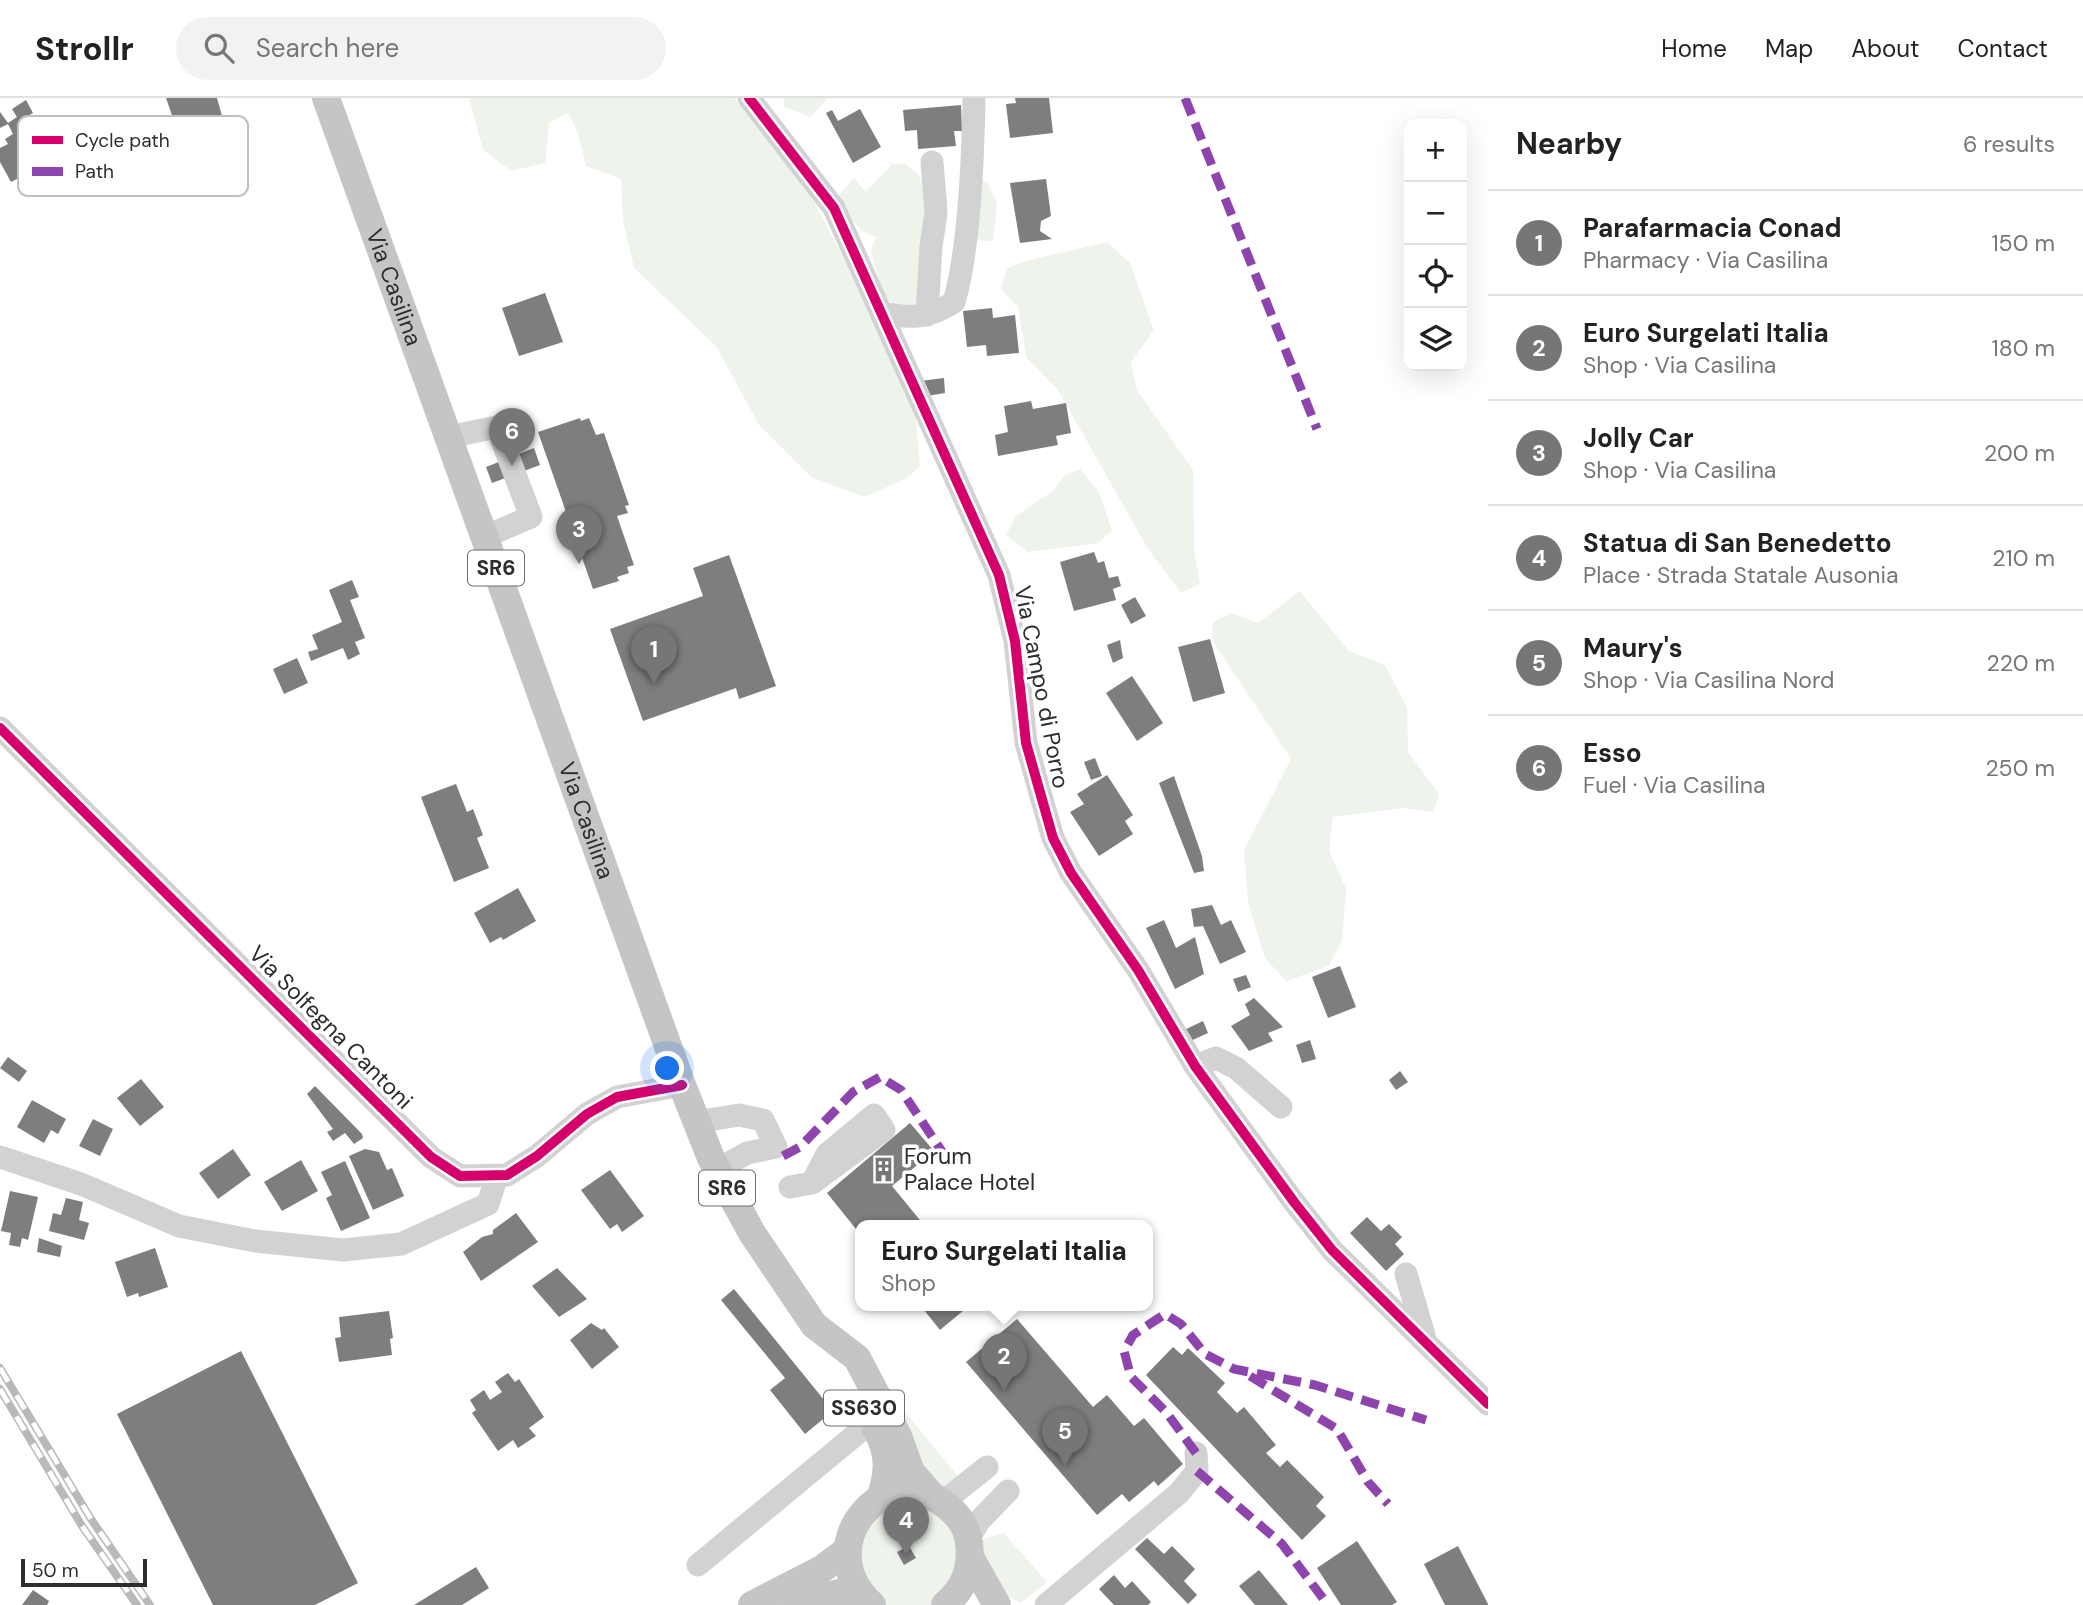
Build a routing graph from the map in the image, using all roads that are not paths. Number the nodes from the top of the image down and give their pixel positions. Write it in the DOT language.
graph roads {
  1 [pos="326,98"];
  2 [pos="749,98"];
  3 [pos="974,98"];
  4 [pos="932,162"];
  5 [pos="882,313"];
  6 [pos="927,315"];
  7 [pos="448,436"];
  8 [pos="484,537"];
  9 [pos="3,737"];
  10 [pos="1195,1066"];
  11 [pos="682,1085"];
  12 [pos="1281,1107"];
  13 [pos="696,1122"];
  14 [pos="0,1157"];
  15 [pos="717,1170"];
  16 [pos="497,1176"];
  17 [pos="1406,1274"];
  18 [pos="814,1325"];
  19 [pos="1427,1343"];
  20 [pos="1488,1404"];
  21 [pos="871,1422"];
  22 [pos="1196,1453"];
  23 [pos="987,1467"];
  24 [pos="1008,1491"];
  25 [pos="880,1499"];
  26 [pos="938,1499"];
  27 [pos="970,1548"];
  28 [pos="846,1551"];
  29 [pos="698,1565"];
  30 [pos="752,1605"];
  31 [pos="797,1605"];
  32 [pos="871,1605"];
  33 [pos="946,1605"];
  34 [pos="997,1605"];
  35 [pos="1046,1605"];
  1 -- 7 [label="main road, Via Casilina / SR6"];
  2 -- 5 [label="street, Via Campo di Porro"];
  3 -- 6 [label="street"];
  4 -- 6 [label="street"];
  5 -- 6 [label="street"];
  5 -- 10 [label="street, Via Campo di Porro"];
  7 -- 8 [label="main road, Via Casilina / SR6"];
  7 -- 8 [label="street"];
  8 -- 11 [label="main road, Via Casilina / SR6"];
  9 -- 16 [label="street, Via Solfegna Cantoni"];
  10 -- 12 [label="street"];
  10 -- 19 [label="street, Via Campo di Porro"];
  11 -- 13 [label="main road, Via Casilina / SR6"];
  11 -- 16 [label="street, Via Solfegna Cantoni"];
  13 -- 15 [label="main road, Via Casilina / SR6"];
  13 -- 15 [label="street"];
  14 -- 16 [label="street"];
  15 -- 18 [label="main road, Via Casilina / SR6"];
  17 -- 19 [label="street"];
  18 -- 21 [label="main road, SS630"];
  18 -- 26 [label="main road, Via Casilina / SR6"];
  19 -- 20 [label="street, Via Campo di Porro"];
  21 -- 25 [label="main road, SS630"];
  21 -- 29 [label="street"];
  22 -- 35 [label="street"];
  23 -- 26 [label="street"];
  24 -- 27 [label="street"];
  25 -- 26 [label="main road"];
  25 -- 28 [label="main road"];
  26 -- 27 [label="main road, Via Casilina"];
  27 -- 33 [label="main road"];
  27 -- 34 [label="main road, Via Casilina"];
  28 -- 30 [label="main road"];
  28 -- 32 [label="main road"];
  31 -- 32 [label="main road"];
}
